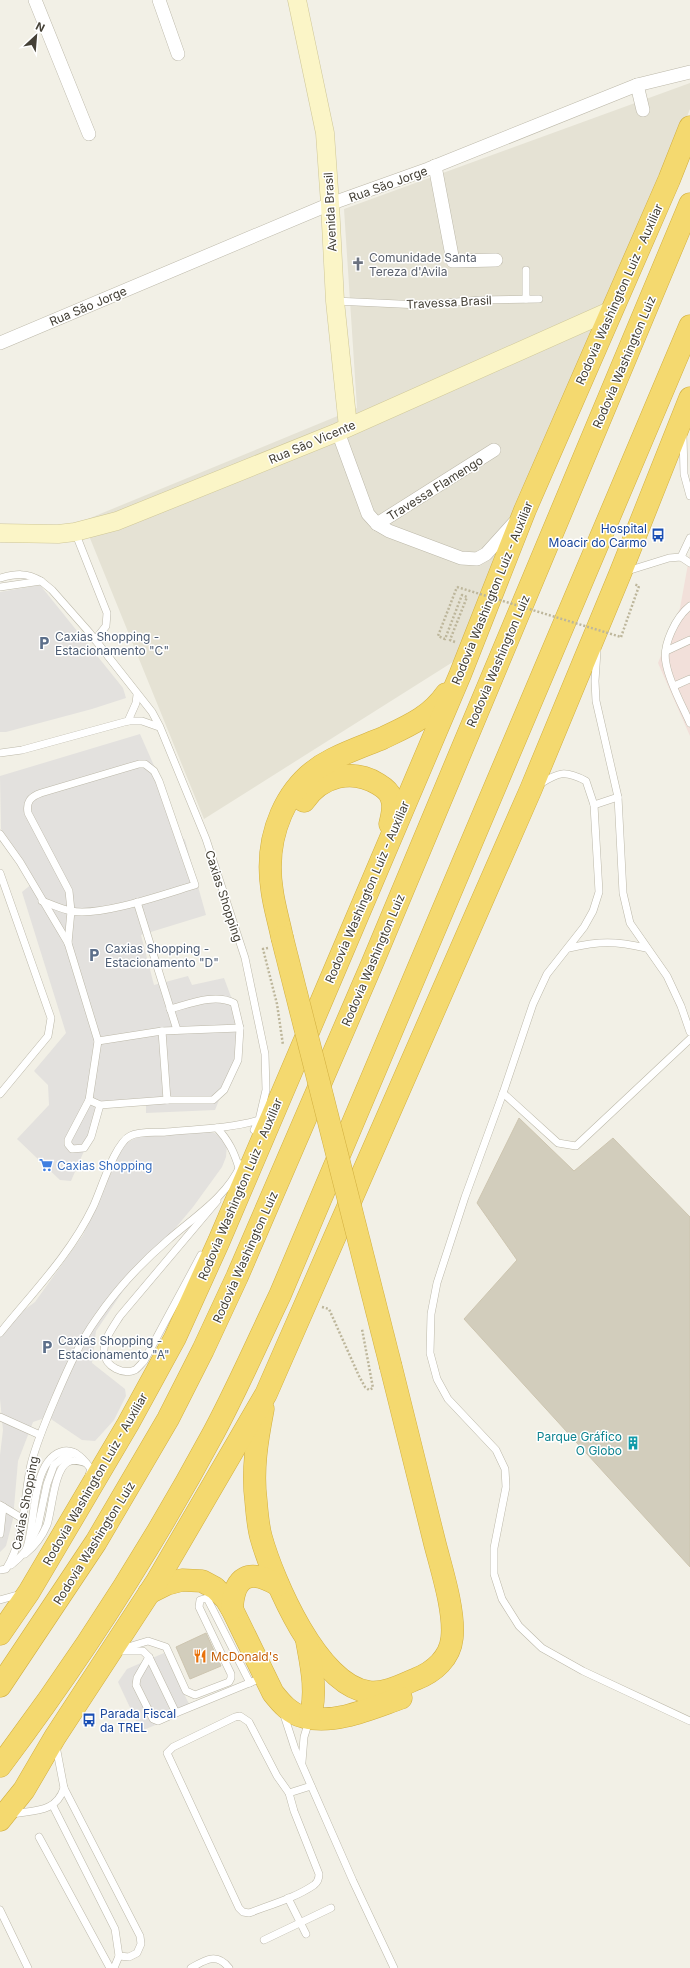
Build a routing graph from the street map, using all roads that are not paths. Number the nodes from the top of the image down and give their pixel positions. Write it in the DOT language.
graph roads {
  1 [pos="35,0"];
  2 [pos="159,0"];
  3 [pos="297,0"];
  4 [pos="178,54"];
  5 [pos="690,72"];
  6 [pos="637,85"];
  7 [pos="643,110"];
  8 [pos="690,127"];
  9 [pos="89,134"];
  10 [pos="435,166"];
  11 [pos="330,204"];
  12 [pos="690,204"];
  13 [pos="496,260"];
  14 [pos="526,270"];
  15 [pos="526,299"];
  16 [pos="539,299"];
  17 [pos="335,301"];
  18 [pos="612,310"];
  19 [pos="690,326"];
  20 [pos="0,343"];
  21 [pos="687,407"];
  22 [pos="652,417"];
  23 [pos="343,429"];
  24 [pos="494,450"];
  25 [pos="690,496"];
  26 [pos="525,510"];
  27 [pos="377,524"];
  28 [pos="75,532"];
  29 [pos="0,533"];
  30 [pos="690,538"];
  31 [pos="681,557"];
  32 [pos="690,563"];
  33 [pos="26,574"];
  34 [pos="620,574"];
  35 [pos="0,578"];
  36 [pos="41,581"];
  37 [pos="29,584"];
  38 [pos="0,587"];
  39 [pos="690,606"];
  40 [pos="600,620"];
  41 [pos="95,640"];
  42 [pos="690,640"];
  43 [pos="666,651"];
  44 [pos="460,675"];
  45 [pos="690,679"];
  46 [pos="674,686"];
  47 [pos="138,695"];
  48 [pos="689,720"];
  49 [pos="128,721"];
  50 [pos="160,727"];
  51 [pos="0,753"];
  52 [pos="531,789"];
  53 [pos="618,797"];
  54 [pos="594,805"];
  55 [pos="0,834"];
  56 [pos="384,852"];
  57 [pos="0,873"];
  58 [pos="42,901"];
  59 [pos="137,902"];
  60 [pos="71,911"];
  61 [pos="280,939"];
  62 [pos="68,943"];
  63 [pos="569,948"];
  64 [pos="646,948"];
  65 [pos="170,1009"];
  66 [pos="240,1028"];
  67 [pos="176,1030"];
  68 [pos="162,1031"];
  69 [pos="690,1032"];
  70 [pos="690,1039"];
  71 [pos="98,1041"];
  72 [pos="503,1093"];
  73 [pos="0,1094"];
  74 [pos="89,1100"];
  75 [pos="167,1100"];
  76 [pos="100,1105"];
  77 [pos="259,1120"];
  78 [pos="217,1128"];
  79 [pos="250,1148"];
  80 [pos="239,1168"];
  81 [pos="211,1207"];
  82 [pos="216,1226"];
  83 [pos="206,1247"];
  84 [pos="0,1333"];
  85 [pos="175,1338"];
  86 [pos="397,1362"];
  87 [pos="266,1394"];
  88 [pos="0,1417"];
  89 [pos="40,1435"];
  90 [pos="86,1463"];
  91 [pos="2,1506"];
  92 [pos="79,1506"];
  93 [pos="23,1519"];
  94 [pos="0,1534"];
  95 [pos="20,1558"];
  96 [pos="3,1570"];
  97 [pos="278,1585"];
  98 [pos="29,1592"];
  99 [pos="149,1593"];
  100 [pos="0,1600"];
  101 [pos="232,1609"];
  102 [pos="0,1634"];
  103 [pos="307,1639"];
  104 [pos="112,1651"];
  105 [pos="149,1657"];
  106 [pos="4,1680"];
  107 [pos="258,1680"];
  108 [pos="280,1703"];
  109 [pos="176,1713"];
  110 [pos="310,1718"];
  111 [pos="690,1720"];
  112 [pos="55,1737"];
  113 [pos="302,1764"];
  114 [pos="0,1766"];
  115 [pos="312,1786"];
  116 [pos="64,1788"];
  117 [pos="289,1793"];
  118 [pos="53,1806"];
  119 [pos="1,1818"];
  120 [pos="39,1837"];
  121 [pos="288,1898"];
  122 [pos="331,1908"];
  123 [pos="0,1913"];
  124 [pos="300,1922"];
  125 [pos="306,1934"];
  126 [pos="264,1940"];
  127 [pos="119,1956"];
  128 [pos="28,1968"];
  129 [pos="110,1968"];
  130 [pos="114,1968"];
  131 [pos="191,1968"];
  132 [pos="229,1968"];
  133 [pos="394,1968"];
  1 -- 9 [label="street"];
  2 -- 4 [label="street"];
  3 -- 11 [label="main road, Avenida Brasil"];
  5 -- 6 [label="street, Rua São Jorge"];
  6 -- 7 [label="street"];
  6 -- 10 [label="street, Rua São Jorge"];
  8 -- 18 [label="highway, Rodovia Washington Luiz - Auxiliar"];
  10 -- 11 [label="street, Rua São Jorge"];
  10 -- 13 [label="street"];
  11 -- 17 [label="main road, Avenida Brasil"];
  11 -- 20 [label="street, Rua São Jorge"];
  12 -- 106 [label="highway, Rodovia Washington Luiz"];
  14 -- 15 [label="lane"];
  15 -- 16 [label="lane, Travessa Brasil"];
  15 -- 17 [label="lane, Travessa Brasil"];
  17 -- 23 [label="main road, Avenida Brasil"];
  18 -- 23 [label="main road, Rua Sāo Vicente"];
  18 -- 26 [label="highway, Rodovia Washington Luiz - Auxiliar"];
  19 -- 22 [label="highway"];
  21 -- 25 [label="lane"];
  21 -- 34 [label="highway"];
  22 -- 40 [label="highway"];
  22 -- 114 [label="highway"];
  23 -- 27 [label="street, Avenida Brasil"];
  23 -- 28 [label="main road, Rua Sāo Vicente"];
  24 -- 27 [label="street, Travessa Flamengo"];
  26 -- 27 [label="street"];
  26 -- 44 [label="highway, Rodovia Washington Luiz - Auxiliar"];
  28 -- 29 [label="main road, Rua Sāo Vicente"];
  28 -- 41 [label="lane"];
  30 -- 31 [label="lane"];
  31 -- 32 [label="lane"];
  31 -- 34 [label="lane"];
  33 -- 35 [label="lane"];
  33 -- 36 [label="lane, Caxias Shopping"];
  33 -- 37 [label="lane"];
  34 -- 40 [label="highway"];
  36 -- 37 [label="lane"];
  36 -- 41 [label="lane, Caxias Shopping"];
  37 -- 38 [label="lane"];
  39 -- 43 [label="lane"];
  40 -- 52 [label="highway"];
  40 -- 53 [label="lane"];
  41 -- 47 [label="lane, Caxias Shopping"];
  42 -- 43 [label="lane"];
  43 -- 46 [label="lane"];
  44 -- 56 [label="highway, Rodovia Washington Luiz - Auxiliar"];
  44 -- 61 [label="highway"];
  45 -- 46 [label="lane"];
  46 -- 48 [label="lane"];
  47 -- 49 [label="lane"];
  47 -- 50 [label="lane, Caxias Shopping"];
  49 -- 50 [label="lane"];
  49 -- 51 [label="lane"];
  50 -- 77 [label="lane, Caxias Shopping"];
  52 -- 54 [label="lane"];
  52 -- 87 [label="highway"];
  53 -- 54 [label="lane"];
  53 -- 64 [label="lane"];
  54 -- 63 [label="lane"];
  55 -- 58 [label="lane"];
  56 -- 61 [label="highway"];
  56 -- 79 [label="highway, Rodovia Washington Luiz - Auxiliar"];
  57 -- 73 [label="lane"];
  58 -- 60 [label="lane"];
  58 -- 62 [label="lane"];
  59 -- 60 [label="lane"];
  59 -- 60 [label="lane"];
  59 -- 65 [label="lane"];
  60 -- 62 [label="lane"];
  61 -- 86 [label="highway"];
  62 -- 71 [label="lane"];
  63 -- 64 [label="lane"];
  63 -- 72 [label="lane"];
  64 -- 69 [label="lane"];
  65 -- 66 [label="lane"];
  65 -- 67 [label="lane"];
  66 -- 67 [label="lane"];
  66 -- 75 [label="lane"];
  67 -- 68 [label="lane"];
  68 -- 71 [label="lane"];
  68 -- 75 [label="lane"];
  70 -- 72 [label="lane"];
  71 -- 74 [label="lane"];
  72 -- 111 [label="lane"];
  74 -- 76 [label="lane"];
  74 -- 76 [label="lane"];
  75 -- 76 [label="lane"];
  77 -- 78 [label="lane"];
  77 -- 79 [label="lane, Caxias Shopping"];
  78 -- 80 [label="lane"];
  78 -- 84 [label="lane"];
  79 -- 80 [label="lane, Caxias Shopping"];
  79 -- 82 [label="lane, Caxias Shopping"];
  79 -- 85 [label="highway, Rodovia Washington Luiz - Auxiliar"];
  80 -- 81 [label="lane, Caxias Shopping"];
  81 -- 83 [label="lane, Caxias Shopping"];
  81 -- 89 [label="lane, Caxias Shopping"];
  85 -- 92 [label="highway, Rodovia Washington Luiz - Auxiliar"];
  85 -- 106 [label="highway"];
  86 -- 103 [label="highway"];
  86 -- 110 [label="highway"];
  87 -- 97 [label="highway"];
  87 -- 99 [label="highway"];
  88 -- 89 [label="lane"];
  89 -- 93 [label="lane, Caxias Shopping"];
  90 -- 92 [label="lane"];
  90 -- 95 [label="lane"];
  90 -- 95 [label="lane, Caxias Shopping"];
  91 -- 93 [label="lane"];
  91 -- 94 [label="lane"];
  92 -- 98 [label="highway, Rodovia Washington Luiz - Auxiliar"];
  93 -- 96 [label="lane, Caxias Shopping"];
  95 -- 96 [label="lane, Caxias Shopping"];
  97 -- 101 [label="highway"];
  97 -- 103 [label="highway"];
  98 -- 100 [label="lane"];
  98 -- 102 [label="highway, Rodovia Washington Luiz - Auxiliar"];
  99 -- 101 [label="highway"];
  99 -- 104 [label="highway"];
  101 -- 107 [label="highway"];
  103 -- 110 [label="highway"];
  104 -- 105 [label="lane"];
  104 -- 107 [label="lane"];
  104 -- 112 [label="highway"];
  105 -- 109 [label="lane"];
  105 -- 109 [label="lane"];
  107 -- 108 [label="highway"];
  107 -- 109 [label="lane"];
  108 -- 110 [label="highway"];
  108 -- 113 [label="lane"];
  110 -- 113 [label="lane"];
  112 -- 116 [label="lane"];
  112 -- 119 [label="highway"];
  113 -- 115 [label="lane"];
  115 -- 117 [label="lane"];
  115 -- 133 [label="lane"];
  116 -- 118 [label="lane"];
  116 -- 127 [label="lane"];
  117 -- 121 [label="lane"];
  117 -- 121 [label="lane"];
  118 -- 119 [label="lane"];
  118 -- 127 [label="lane"];
  120 -- 129 [label="lane"];
  121 -- 124 [label="lane"];
  122 -- 124 [label="lane"];
  123 -- 128 [label="lane"];
  124 -- 125 [label="lane"];
  124 -- 126 [label="lane"];
  127 -- 130 [label="lane"];
  131 -- 132 [label="lane"];
}
